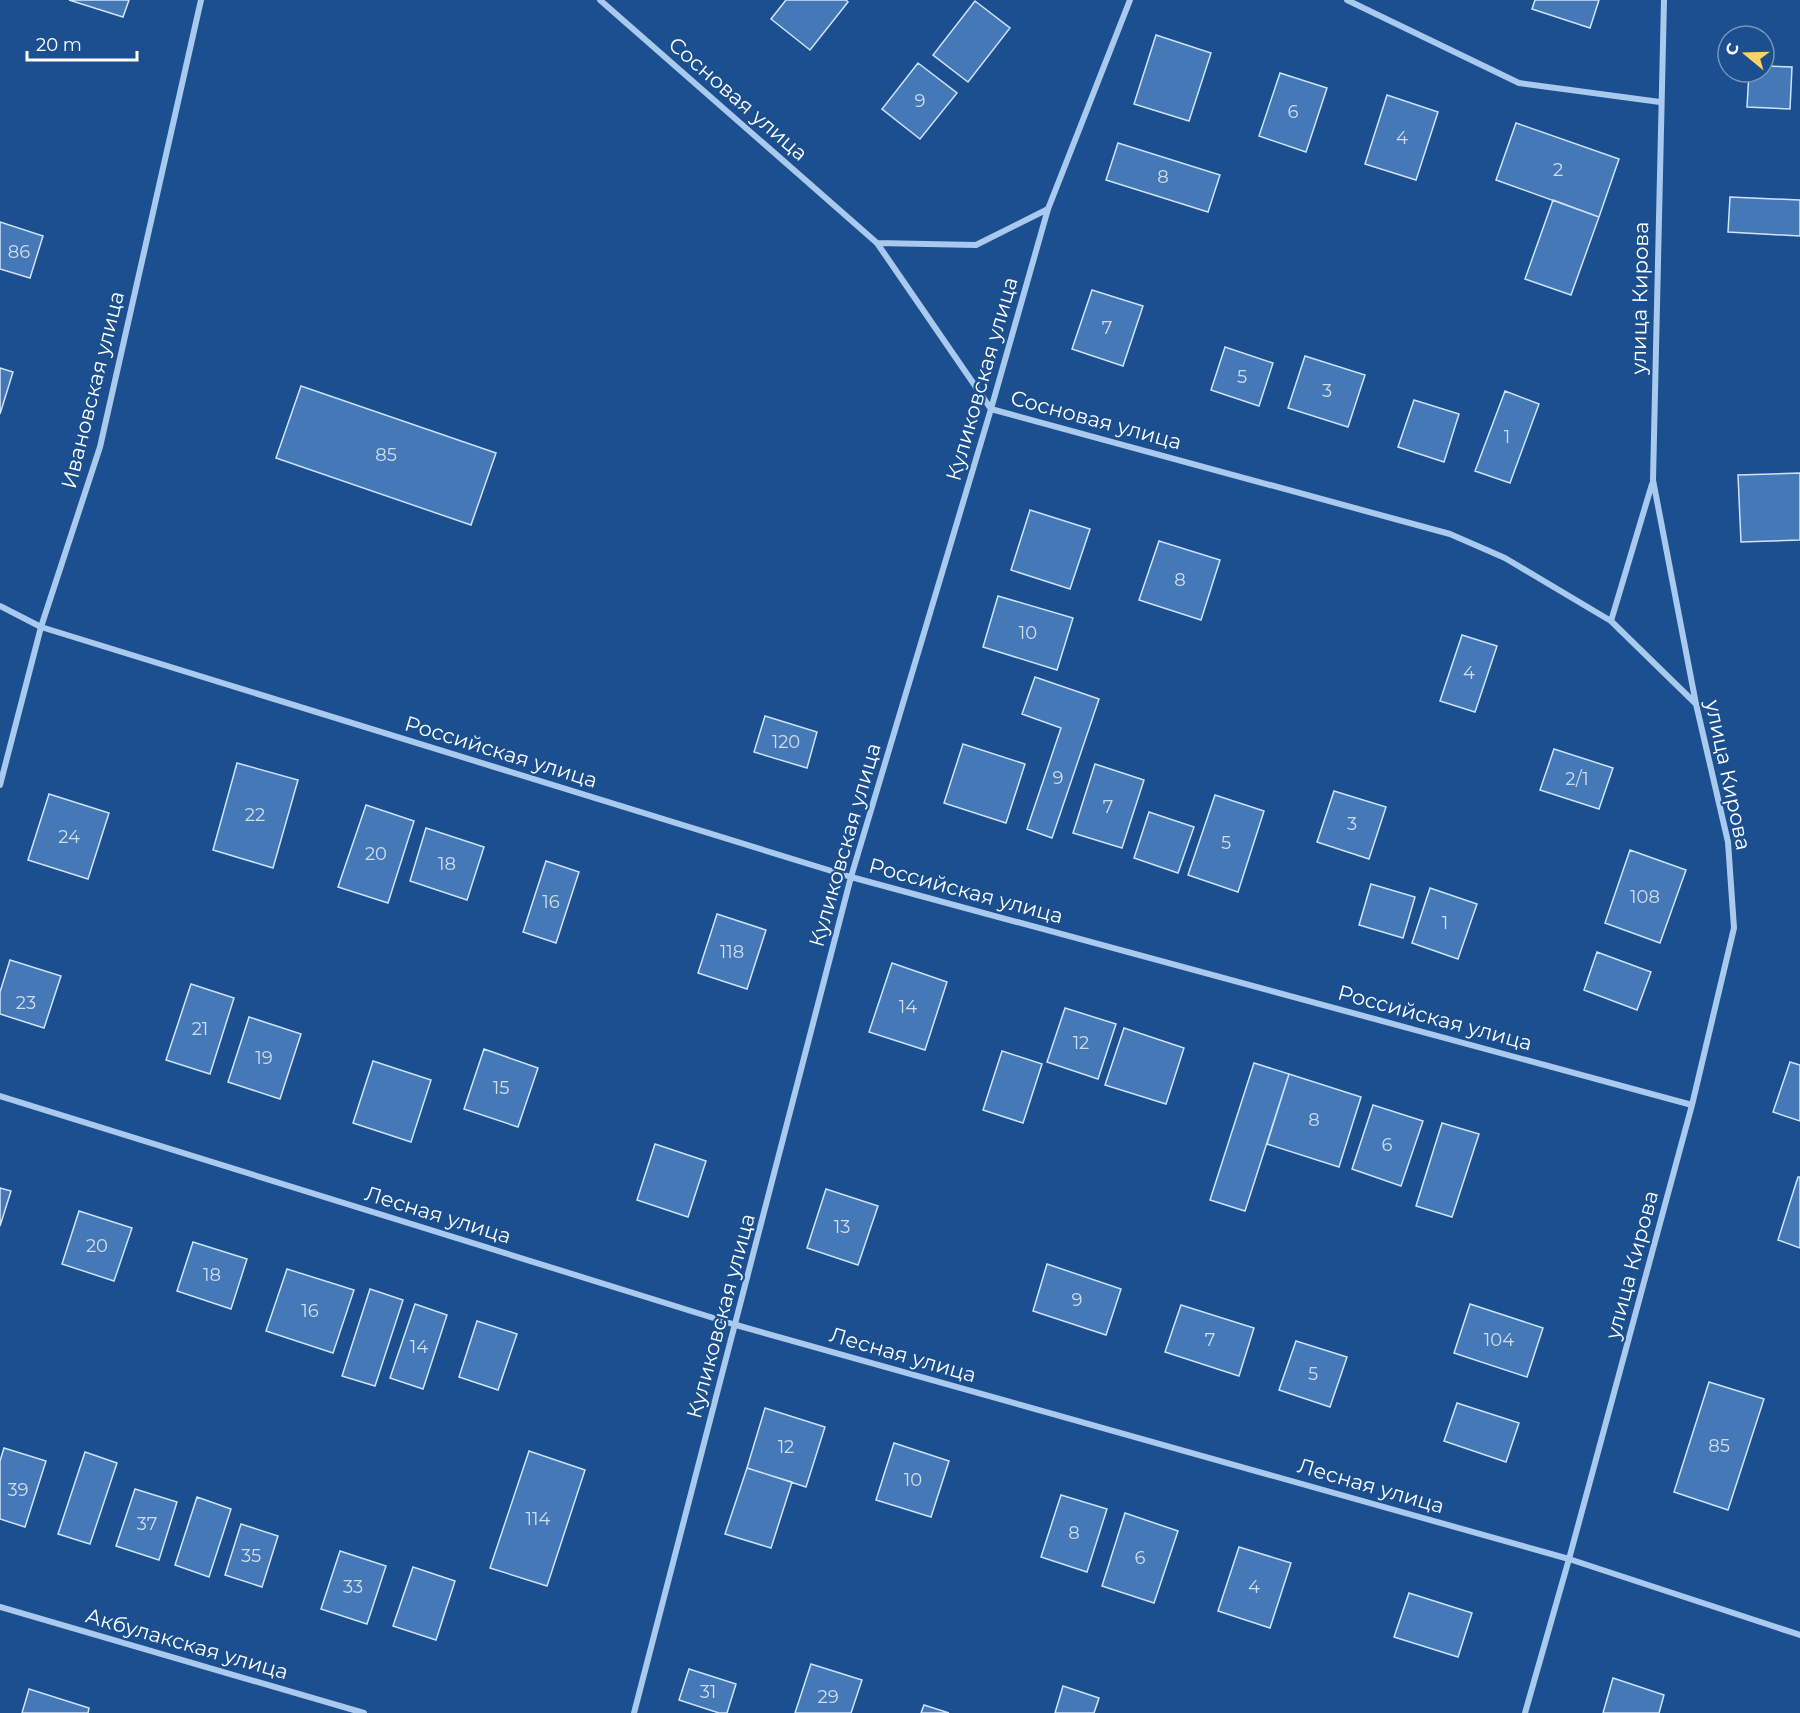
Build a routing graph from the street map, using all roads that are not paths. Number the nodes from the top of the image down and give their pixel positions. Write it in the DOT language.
graph roads {
  1 [pos="201,0"];
  2 [pos="600,0"];
  3 [pos="1130,0"];
  4 [pos="1347,0"];
  5 [pos="1664,0"];
  6 [pos="1660,102"];
  7 [pos="1048,209"];
  8 [pos="877,243"];
  9 [pos="991,409"];
  10 [pos="1653,480"];
  11 [pos="0,606"];
  12 [pos="1611,621"];
  13 [pos="41,627"];
  14 [pos="1696,704"];
  15 [pos="0,785"];
  16 [pos="851,877"];
  17 [pos="0,1096"];
  18 [pos="1692,1105"];
  19 [pos="736,1325"];
  20 [pos="1569,1559"];
  21 [pos="0,1607"];
  22 [pos="1800,1635"];
  23 [pos="364,1713"];
  24 [pos="634,1713"];
  25 [pos="1525,1713"];
  1 -- 13 [label="street, Ивановская улица"];
  2 -- 8 [label="street, Сосновая улица"];
  3 -- 7 [label="street, Куликовская улица"];
  4 -- 6 [label="street"];
  5 -- 6 [label="street, улица Кирова"];
  6 -- 10 [label="street, улица Кирова"];
  7 -- 8 [label="street"];
  7 -- 9 [label="street, Куликовская улица"];
  8 -- 9 [label="street, Сосновая улица"];
  9 -- 12 [label="street, Сосновая улица"];
  9 -- 16 [label="street, Куликовская улица"];
  10 -- 12 [label="street"];
  10 -- 14 [label="street, улица Кирова"];
  11 -- 13 [label="street, Российская улица"];
  12 -- 14 [label="street, Сосновая улица"];
  13 -- 15 [label="street, Ивановская улица"];
  13 -- 16 [label="street, Российская улица"];
  14 -- 18 [label="street, улица Кирова"];
  16 -- 18 [label="street, Российская улица"];
  16 -- 19 [label="street, Куликовская улица"];
  17 -- 19 [label="street, Лесная улица"];
  18 -- 20 [label="street, улица Кирова"];
  19 -- 20 [label="street, Лесная улица"];
  19 -- 24 [label="street, Куликовская улица"];
  20 -- 22 [label="street, Лесная улица"];
  20 -- 25 [label="street, улица Кирова"];
  21 -- 23 [label="street, Акбулакская улица"];
}
